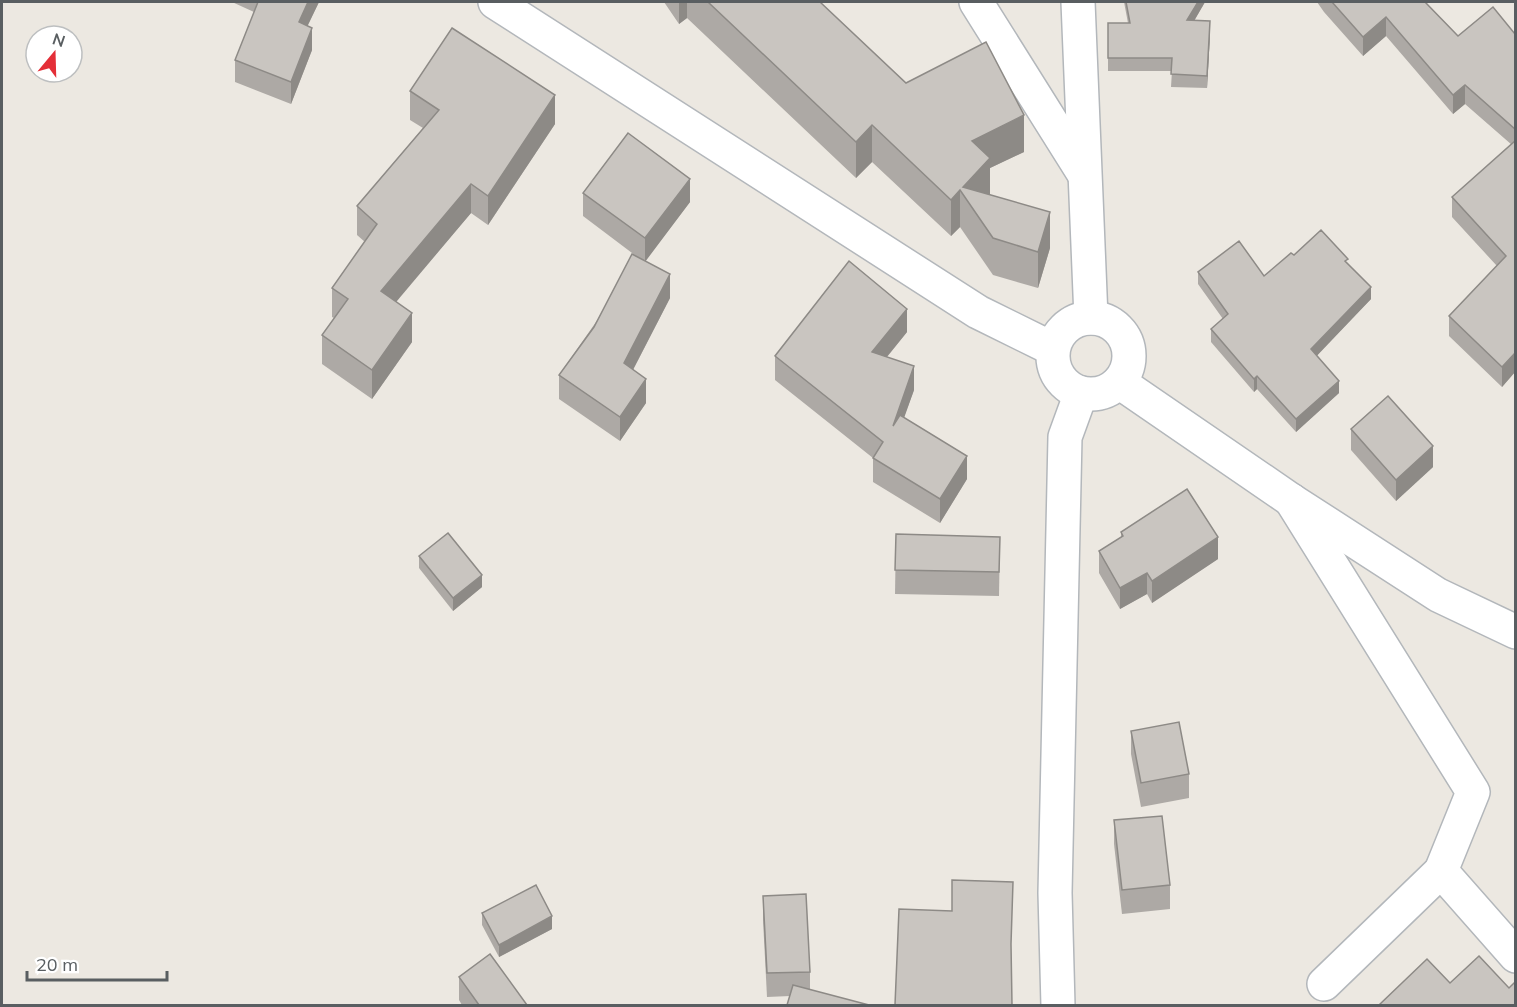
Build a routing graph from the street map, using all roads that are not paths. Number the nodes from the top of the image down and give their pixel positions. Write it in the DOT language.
graph roads {
  1 [pos="495,2"];
  2 [pos="976,2"];
  3 [pos="1078,2"];
  4 [pos="1085,175"];
  5 [pos="1091,318"];
  6 [pos="1053,350"];
  7 [pos="1119,382"];
  8 [pos="1081,393"];
  9 [pos="1291,500"];
  10 [pos="1515,632"];
  11 [pos="1441,871"];
  12 [pos="1515,956"];
  13 [pos="1324,984"];
  14 [pos="1058,1005"];
  1 -- 6 [label="street"];
  2 -- 4 [label="street"];
  3 -- 4 [label="street"];
  4 -- 5 [label="street"];
  5 -- 6 [label="street"];
  5 -- 7 [label="street"];
  6 -- 8 [label="street"];
  7 -- 8 [label="street"];
  7 -- 9 [label="street"];
  8 -- 14 [label="street"];
  9 -- 10 [label="street"];
  9 -- 11 [label="street"];
  11 -- 12 [label="street"];
  11 -- 13 [label="street"];
}
